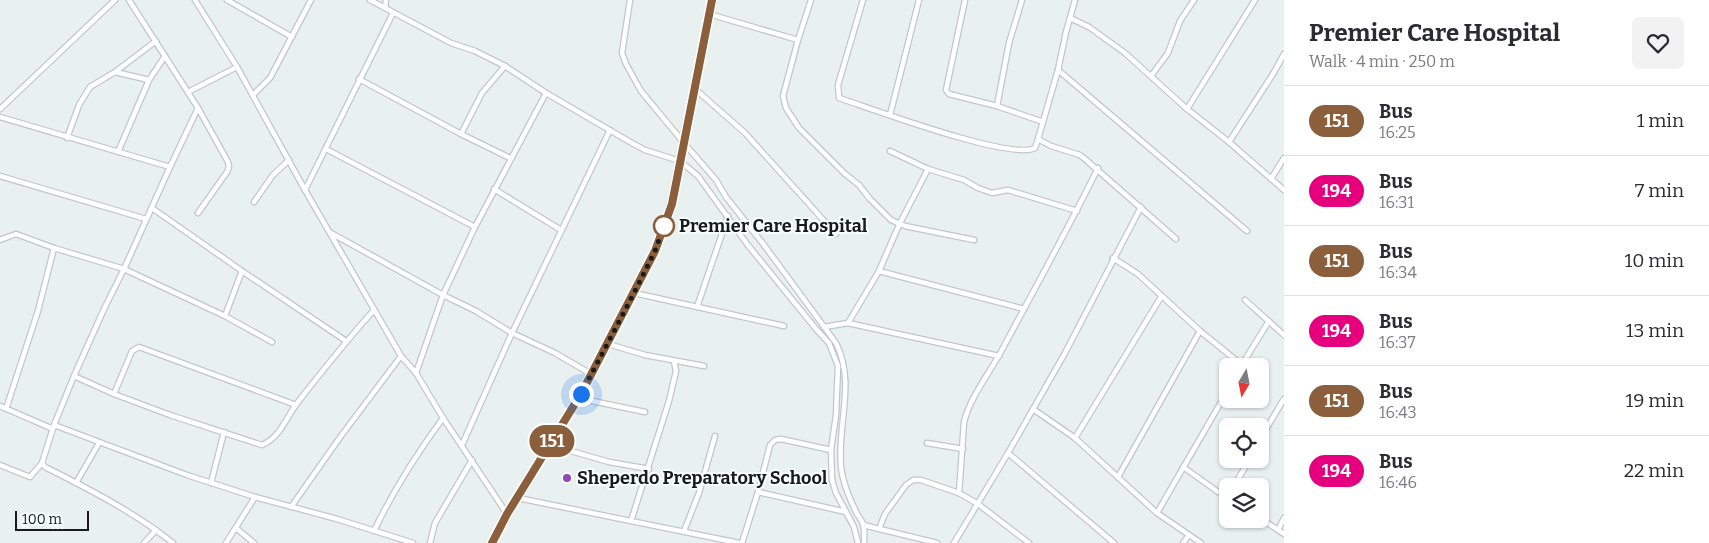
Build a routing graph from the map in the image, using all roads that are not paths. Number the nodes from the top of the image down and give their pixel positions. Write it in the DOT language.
graph roads {
  1 [pos="115,0"];
  2 [pos="129,0"];
  3 [pos="195,0"];
  4 [pos="227,0"];
  5 [pos="311,0"];
  6 [pos="370,0"];
  7 [pos="386,0"];
  8 [pos="630,0"];
  9 [pos="712,0"];
  10 [pos="811,0"];
  11 [pos="863,0"];
  12 [pos="919,0"];
  13 [pos="965,0"];
  14 [pos="1022,0"];
  15 [pos="1075,0"];
  16 [pos="1194,0"];
  17 [pos="1255,0"];
  18 [pos="385,8"];
  19 [pos="393,13"];
  20 [pos="709,14"];
  21 [pos="1070,18"];
  22 [pos="292,37"];
  23 [pos="798,40"];
  24 [pos="156,41"];
  25 [pos="1284,54"];
  26 [pos="165,56"];
  27 [pos="505,66"];
  28 [pos="237,67"];
  29 [pos="1058,70"];
  30 [pos="115,72"];
  31 [pos="1151,76"];
  32 [pos="359,79"];
  33 [pos="149,80"];
  34 [pos="694,88"];
  35 [pos="188,92"];
  36 [pos="546,92"];
  37 [pos="253,95"];
  38 [pos="997,106"];
  39 [pos="198,108"];
  40 [pos="0,109"];
  41 [pos="1187,109"];
  42 [pos="890,115"];
  43 [pos="0,117"];
  44 [pos="1043,122"];
  45 [pos="610,130"];
  46 [pos="461,134"];
  47 [pos="68,138"];
  48 [pos="1038,139"];
  49 [pos="1229,142"];
  50 [pos="684,144"];
  51 [pos="326,149"];
  52 [pos="890,151"];
  53 [pos="118,152"];
  54 [pos="510,158"];
  55 [pos="1284,158"];
  56 [pos="289,160"];
  57 [pos="680,161"];
  58 [pos="170,167"];
  59 [pos="1098,168"];
  60 [pos="928,169"];
  61 [pos="0,176"];
  62 [pos="1271,179"];
  63 [pos="494,189"];
  64 [pos="305,190"];
  65 [pos="1284,190"];
  66 [pos="254,202"];
  67 [pos="1141,207"];
  68 [pos="152,208"];
  69 [pos="1077,211"];
  70 [pos="198,213"];
  71 [pos="728,216"];
  72 [pos="146,219"];
  73 [pos="899,224"];
  74 [pos="475,227"];
  75 [pos="561,230"];
  76 [pos="1247,231"];
  77 [pos="331,233"];
  78 [pos="836,234"];
  79 [pos="0,240"];
  80 [pos="974,240"];
  81 [pos="1176,240"];
  82 [pos="54,248"];
  83 [pos="1113,258"];
  84 [pos="124,269"];
  85 [pos="242,271"];
  86 [pos="879,271"];
  87 [pos="634,293"];
  88 [pos="443,295"];
  89 [pos="1161,297"];
  90 [pos="1245,300"];
  91 [pos="697,307"];
  92 [pos="1024,309"];
  93 [pos="374,310"];
  94 [pos="225,316"];
  95 [pos="1269,321"];
  96 [pos="848,323"];
  97 [pos="784,326"];
  98 [pos="824,327"];
  99 [pos="1200,331"];
  100 [pos="512,333"];
  101 [pos="1284,335"];
  102 [pos="346,341"];
  103 [pos="272,342"];
  104 [pos="608,344"];
  105 [pos="401,356"];
  106 [pos="999,356"];
  107 [pos="1232,358"];
  108 [pos="1247,358"];
  109 [pos="674,361"];
  110 [pos="704,366"];
  111 [pos="416,373"];
  112 [pos="591,374"];
  113 [pos="74,376"];
  114 [pos="114,394"];
  115 [pos="578,398"];
  116 [pos="1284,399"];
  117 [pos="296,405"];
  118 [pos="1219,405"];
  119 [pos="0,406"];
  120 [pos="6,409"];
  121 [pos="1033,409"];
  122 [pos="645,412"];
  123 [pos="443,418"];
  124 [pos="1269,424"];
  125 [pos="53,427"];
  126 [pos="224,432"];
  127 [pos="715,436"];
  128 [pos="1075,438"];
  129 [pos="99,443"];
  130 [pos="927,443"];
  131 [pos="462,445"];
  132 [pos="550,445"];
  133 [pos="963,449"];
  134 [pos="831,450"];
  135 [pos="1008,454"];
  136 [pos="472,460"];
  137 [pos="42,463"];
  138 [pos="0,465"];
  139 [pos="1183,467"];
  140 [pos="649,469"];
  141 [pos="1118,477"];
  142 [pos="76,483"];
  143 [pos="211,483"];
  144 [pos="758,492"];
  145 [pos="1219,492"];
  146 [pos="959,493"];
  147 [pos="255,497"];
  148 [pos="518,498"];
  149 [pos="978,504"];
  150 [pos="291,507"];
  151 [pos="846,512"];
  152 [pos="1157,513"];
  153 [pos="507,514"];
  154 [pos="1284,518"];
  155 [pos="631,521"];
  156 [pos="1269,524"];
  157 [pos="863,525"];
  158 [pos="236,528"];
  159 [pos="879,529"];
  160 [pos="156,530"];
  161 [pos="1278,530"];
  162 [pos="374,531"];
  163 [pos="684,531"];
  164 [pos="1284,534"];
  165 [pos="1189,535"];
  166 [pos="922,541"];
  167 [pos="144,543"];
  168 [pos="173,543"];
  169 [pos="226,543"];
  170 [pos="254,543"];
  171 [pos="413,543"];
  172 [pos="430,543"];
  173 [pos="493,543"];
  174 [pos="740,543"];
  175 [pos="858,543"];
  176 [pos="864,543"];
  177 [pos="936,543"];
  178 [pos="954,543"];
  179 [pos="1029,543"];
  180 [pos="1114,543"];
  181 [pos="1183,543"];
  182 [pos="1201,543"];
  1 -- 40 [label="street"];
  2 -- 24 [label="street"];
  3 -- 28 [label="street"];
  4 -- 22 [label="street"];
  5 -- 22 [label="street"];
  6 -- 18 [label="street"];
  7 -- 18 [label="street"];
  8 -- 50 [label="street"];
  9 -- 20 [label="street"];
  10 -- 23 [label="street"];
  11 -- 42 [label="street"];
  12 -- 42 [label="street"];
  13 -- 38 [label="street"];
  14 -- 38 [label="street"];
  15 -- 21 [label="street"];
  16 -- 31 [label="street"];
  17 -- 41 [label="street"];
  18 -- 19 [label="street"];
  19 -- 27 [label="street"];
  19 -- 32 [label="street"];
  20 -- 23 [label="street"];
  20 -- 34 [label="street"];
  21 -- 29 [label="street"];
  21 -- 31 [label="street"];
  22 -- 37 [label="street"];
  23 -- 73 [label="street"];
  24 -- 26 [label="street"];
  24 -- 30 [label="street"];
  25 -- 49 [label="street"];
  26 -- 33 [label="street"];
  26 -- 35 [label="street"];
  27 -- 36 [label="street"];
  27 -- 46 [label="street"];
  28 -- 35 [label="street"];
  28 -- 37 [label="street"];
  29 -- 44 [label="street"];
  29 -- 76 [label="street"];
  30 -- 33 [label="street"];
  30 -- 47 [label="street"];
  31 -- 41 [label="street"];
  32 -- 46 [label="street"];
  32 -- 51 [label="street"];
  33 -- 53 [label="street"];
  34 -- 50 [label="street"];
  34 -- 78 [label="street"];
  35 -- 39 [label="street"];
  36 -- 45 [label="street"];
  36 -- 54 [label="street"];
  37 -- 56 [label="street"];
  38 -- 44 [label="street"];
  39 -- 58 [label="street"];
  39 -- 70 [label="street"];
  41 -- 49 [label="street"];
  42 -- 48 [label="street"];
  43 -- 47 [label="street"];
  44 -- 48 [label="street"];
  45 -- 57 [label="street"];
  45 -- 75 [label="street"];
  46 -- 54 [label="street"];
  47 -- 53 [label="street"];
  48 -- 59 [label="street"];
  49 -- 62 [label="street"];
  50 -- 57 [label="street"];
  50 -- 98 [label="street"];
  51 -- 64 [label="street"];
  51 -- 74 [label="street"];
  52 -- 60 [label="street"];
  53 -- 58 [label="street"];
  54 -- 63 [label="street"];
  55 -- 62 [label="street"];
  56 -- 64 [label="street"];
  56 -- 66 [label="street"];
  57 -- 71 [label="street"];
  57 -- 87 [label="street"];
  58 -- 68 [label="street"];
  59 -- 67 [label="street"];
  59 -- 69 [label="street"];
  60 -- 69 [label="street"];
  60 -- 73 [label="street"];
  61 -- 72 [label="street"];
  62 -- 65 [label="street"];
  63 -- 74 [label="street"];
  63 -- 75 [label="street"];
  64 -- 77 [label="street"];
  67 -- 81 [label="street"];
  67 -- 83 [label="street"];
  68 -- 72 [label="street"];
  68 -- 85 [label="street"];
  69 -- 92 [label="street"];
  71 -- 91 [label="street"];
  71 -- 134 [label="street"];
  72 -- 84 [label="street"];
  73 -- 80 [label="street"];
  73 -- 86 [label="street"];
  74 -- 88 [label="street"];
  75 -- 100 [label="street"];
  77 -- 88 [label="street"];
  77 -- 93 [label="street"];
  79 -- 82 [label="street"];
  82 -- 84 [label="street"];
  82 -- 120 [label="street"];
  83 -- 89 [label="street"];
  83 -- 121 [label="street"];
  84 -- 94 [label="street"];
  84 -- 113 [label="street"];
  85 -- 94 [label="street"];
  85 -- 102 [label="street"];
  86 -- 92 [label="street"];
  86 -- 96 [label="street"];
  87 -- 91 [label="street"];
  87 -- 104 [label="street"];
  88 -- 100 [label="street"];
  88 -- 111 [label="street"];
  89 -- 99 [label="street"];
  89 -- 128 [label="street"];
  90 -- 95 [label="street"];
  91 -- 97 [label="street"];
  92 -- 106 [label="street"];
  93 -- 102 [label="street"];
  93 -- 105 [label="street"];
  94 -- 103 [label="street"];
  95 -- 101 [label="street"];
  95 -- 108 [label="street"];
  96 -- 98 [label="street"];
  96 -- 106 [label="street"];
  98 -- 157 [label="street"];
  99 -- 107 [label="street"];
  99 -- 141 [label="street"];
  100 -- 112 [label="street"];
  100 -- 131 [label="street"];
  102 -- 117 [label="street"];
  104 -- 109 [label="street"];
  104 -- 112 [label="street"];
  105 -- 111 [label="street"];
  105 -- 150 [label="street"];
  106 -- 133 [label="street"];
  109 -- 110 [label="street"];
  109 -- 140 [label="street"];
  111 -- 123 [label="street"];
  112 -- 115 [label="street"];
  113 -- 114 [label="street"];
  113 -- 125 [label="street"];
  114 -- 117 [label="street"];
  114 -- 126 [label="street"];
  115 -- 122 [label="street"];
  115 -- 132 [label="street"];
  116 -- 124 [label="street"];
  117 -- 126 [label="street"];
  118 -- 139 [label="street"];
  119 -- 120 [label="street"];
  120 -- 125 [label="street"];
  121 -- 128 [label="street"];
  121 -- 135 [label="street"];
  123 -- 131 [label="street"];
  123 -- 162 [label="street"];
  125 -- 129 [label="street"];
  125 -- 137 [label="street"];
  126 -- 143 [label="street"];
  127 -- 163 [label="street"];
  128 -- 141 [label="street"];
  129 -- 142 [label="street"];
  129 -- 143 [label="street"];
  130 -- 133 [label="street"];
  131 -- 136 [label="street"];
  132 -- 140 [label="street"];
  132 -- 148 [label="street"];
  133 -- 146 [label="street"];
  134 -- 144 [label="street"];
  134 -- 151 [label="street"];
  135 -- 149 [label="street"];
  135 -- 180 [label="street"];
  136 -- 153 [label="street"];
  136 -- 172 [label="street"];
  137 -- 138 [label="street"];
  137 -- 142 [label="street"];
  139 -- 145 [label="street"];
  139 -- 152 [label="street"];
  140 -- 155 [label="street"];
  141 -- 152 [label="street"];
  142 -- 160 [label="street"];
  143 -- 147 [label="street"];
  144 -- 151 [label="street"];
  144 -- 174 [label="street"];
  146 -- 149 [label="street"];
  146 -- 159 [label="street"];
  147 -- 150 [label="street"];
  147 -- 158 [label="street"];
  148 -- 153 [label="street"];
  148 -- 155 [label="street"];
  149 -- 178 [label="street"];
  149 -- 179 [label="street"];
  150 -- 162 [label="street"];
  151 -- 175 [label="street"];
  152 -- 165 [label="street"];
  153 -- 173 [label="street"];
  154 -- 161 [label="street"];
  155 -- 163 [label="street"];
  156 -- 161 [label="street"];
  157 -- 159 [label="street"];
  157 -- 176 [label="street"];
  158 -- 169 [label="street"];
  158 -- 170 [label="street"];
  159 -- 166 [label="street"];
  160 -- 167 [label="street"];
  160 -- 168 [label="street"];
  161 -- 164 [label="street"];
  162 -- 171 [label="street"];
  163 -- 174 [label="street"];
  165 -- 181 [label="street"];
  165 -- 182 [label="street"];
  166 -- 177 [label="street"];
}
